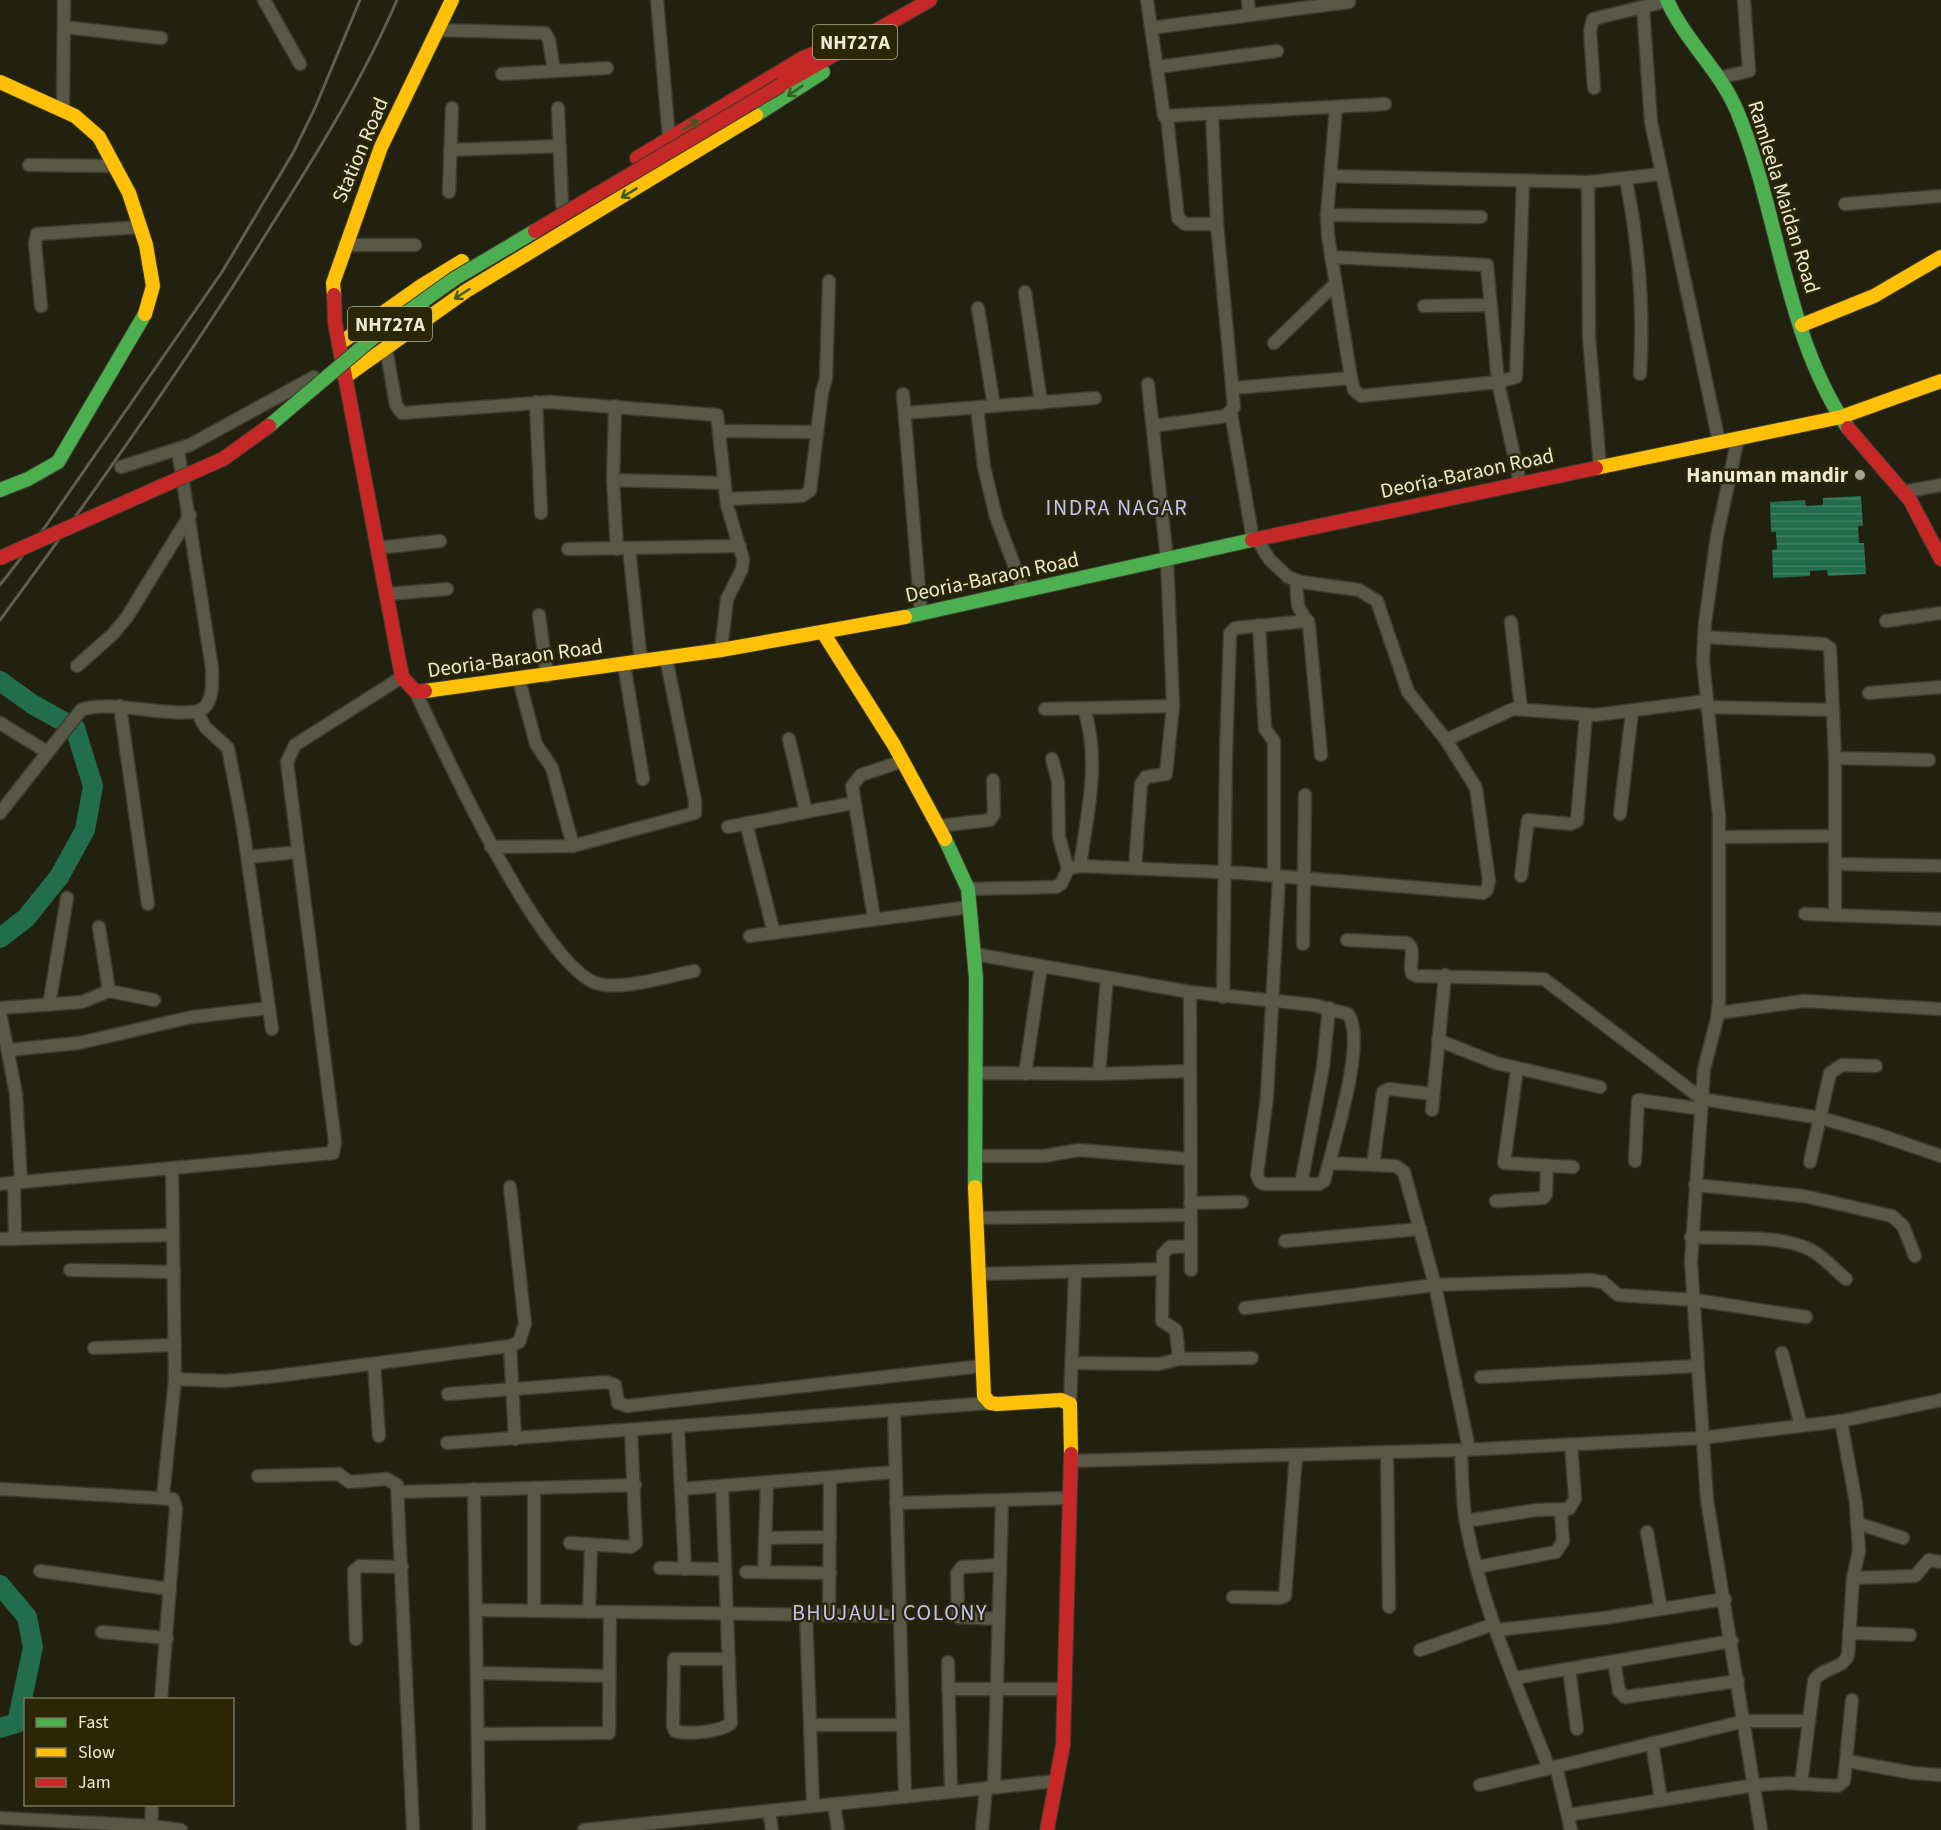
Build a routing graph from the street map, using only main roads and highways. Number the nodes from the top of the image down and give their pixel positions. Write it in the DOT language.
graph roads {
  1 [pos="452,0"];
  2 [pos="926,1"];
  3 [pos="1667,1"];
  4 [pos="857,41"];
  5 [pos="0,82"];
  6 [pos="1941,257"];
  7 [pos="335,323"];
  8 [pos="1802,326"];
  9 [pos="340,350"];
  10 [pos="345,377"];
  11 [pos="1941,381"];
  12 [pos="1841,417"];
  13 [pos="0,490"];
  14 [pos="1935,535"];
  15 [pos="0,558"];
  16 [pos="1941,559"];
  17 [pos="824,633"];
  18 [pos="1047,1830"];
  1 -- 7 [label="main road, Station Road"];
  2 -- 4 [label="main road, NH727A"];
  3 -- 8 [label="main road, Ramleela Maidan Road"];
  9 -- 4 [label="main road, one-way"];
  4 -- 10 [label="main road, one-way"];
  4 -- 15 [label="main road, NH727A, bridge"];
  5 -- 13 [label="main road"];
  6 -- 8 [label="main road"];
  7 -- 9 [label="main road, Deoria-Baraon Road"];
  8 -- 12 [label="main road, Ramleela Maidan Road"];
  9 -- 10 [label="main road, Deoria-Baraon Road"];
  10 -- 17 [label="main road, Deoria-Baraon Road"];
  11 -- 12 [label="main road, Deoria-Baraon Road"];
  12 -- 14 [label="main road, Ramleela Maidan Road"];
  12 -- 17 [label="main road, Deoria-Baraon Road"];
  14 -- 16 [label="main road, Ramleela Maidan Road"];
  17 -- 18 [label="main road"];
}
